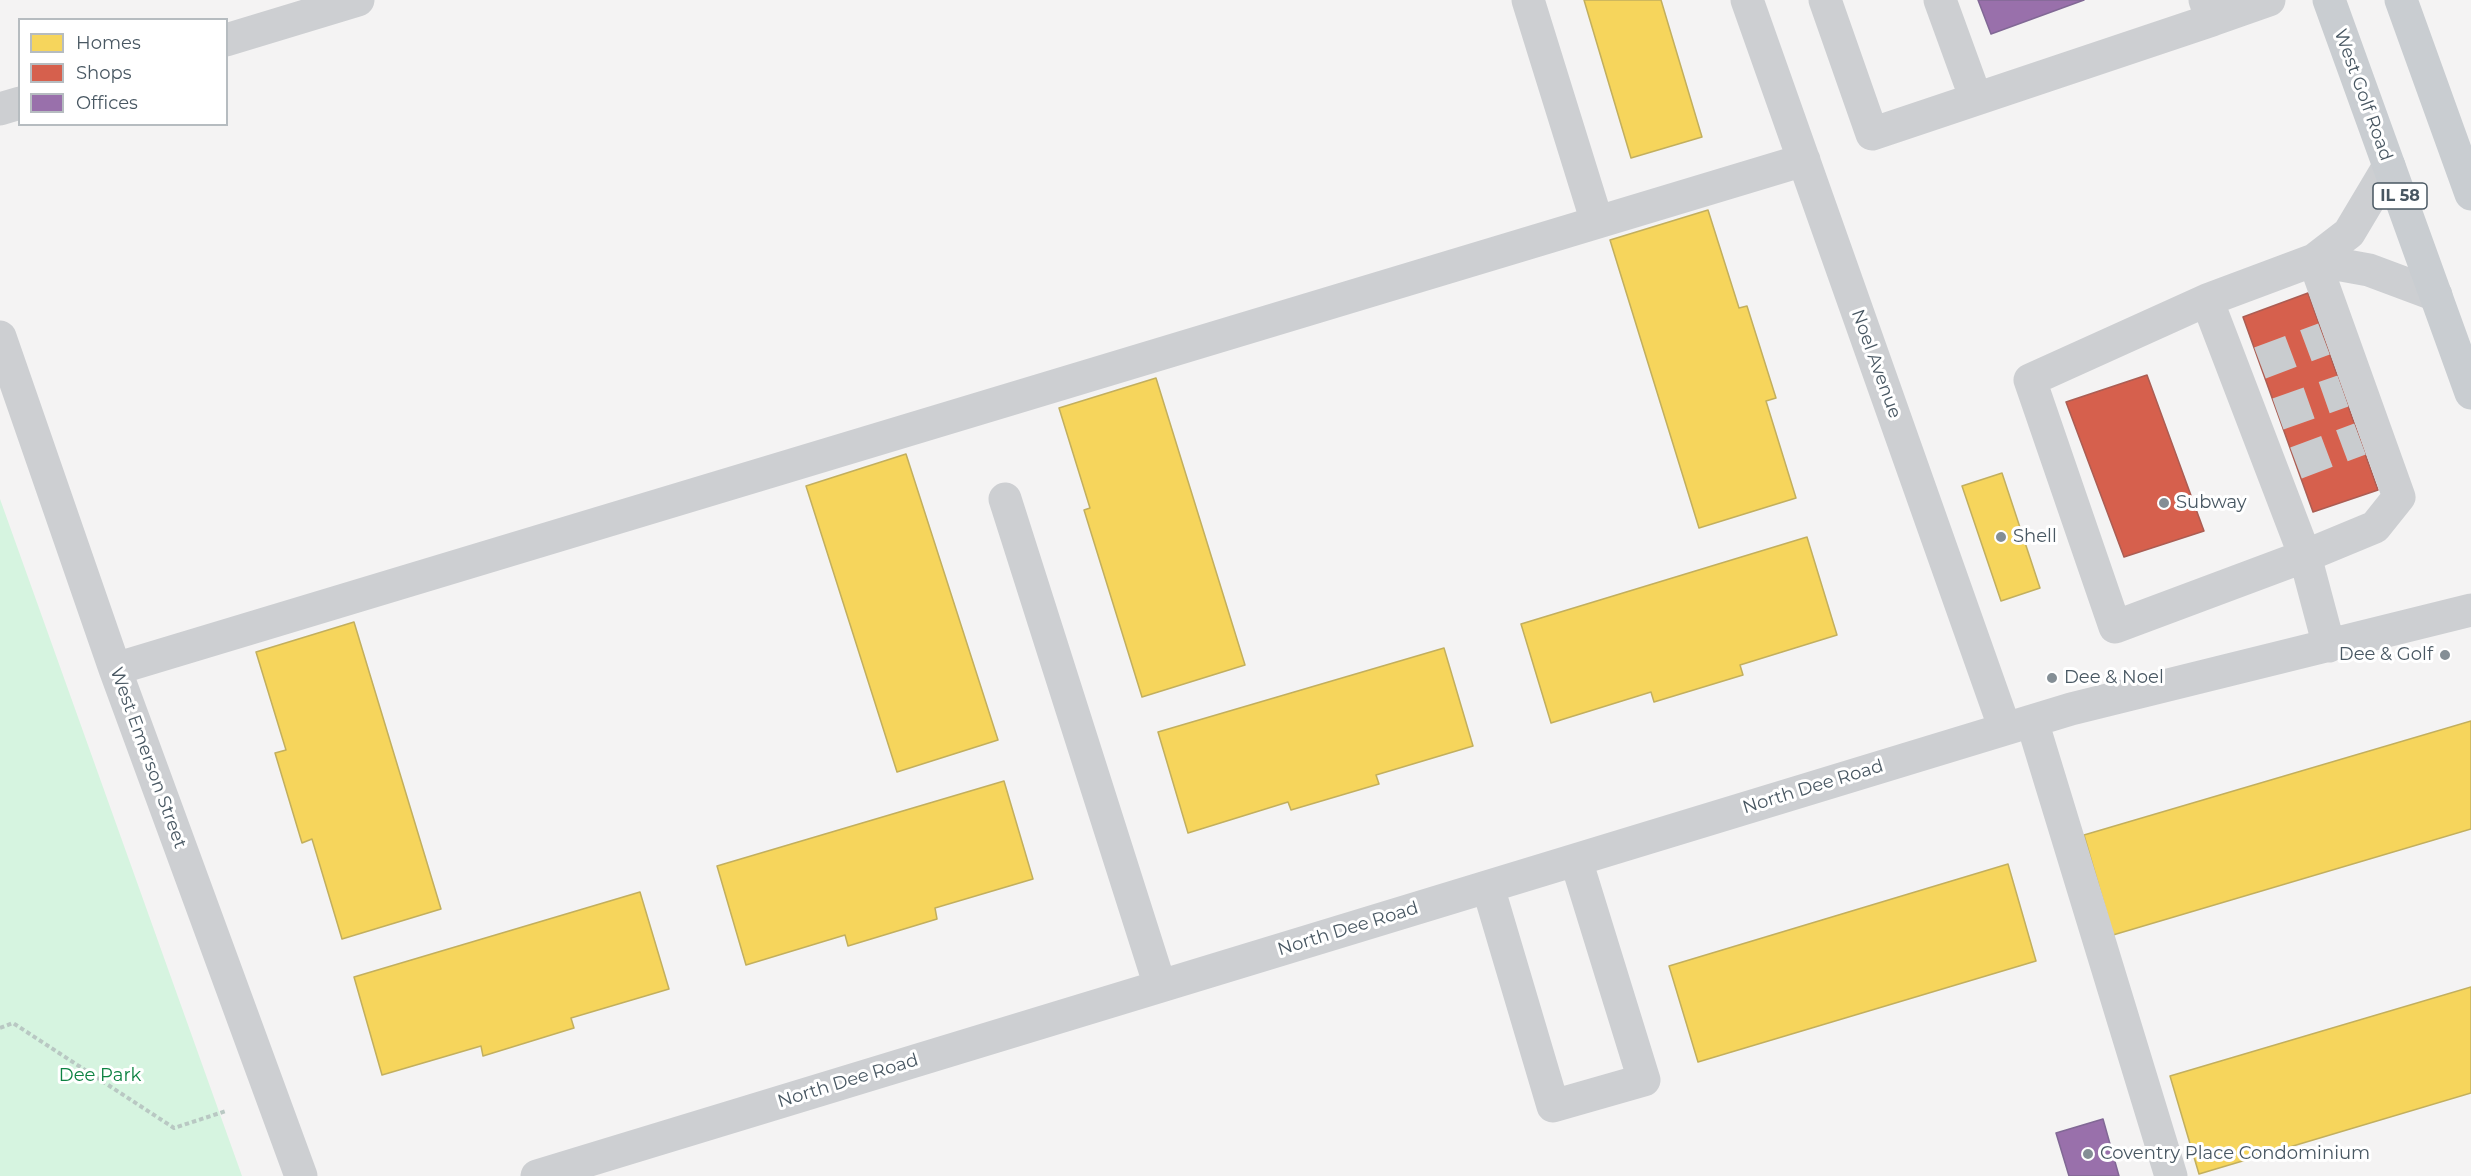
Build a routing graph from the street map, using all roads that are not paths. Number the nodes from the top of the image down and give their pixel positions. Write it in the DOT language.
graph roads {
  1 [pos="358,0"];
  2 [pos="1528,0"];
  3 [pos="1747,0"];
  4 [pos="1825,0"];
  5 [pos="1940,0"];
  6 [pos="2269,0"];
  7 [pos="2329,0"];
  8 [pos="2401,0"];
  9 [pos="2209,10"];
  10 [pos="228,39"];
  11 [pos="1976,99"];
  12 [pos="18,104"];
  13 [pos="0,109"];
  14 [pos="1804,160"];
  15 [pos="2389,166"];
  16 [pos="2471,195"];
  17 [pos="1597,222"];
  18 [pos="2314,261"];
  19 [pos="2436,295"];
  20 [pos="2207,300"];
  21 [pos="0,338"];
  22 [pos="2471,393"];
  23 [pos="1005,499"];
  24 [pos="2305,556"];
  25 [pos="2471,610"];
  26 [pos="2329,646"];
  27 [pos="115,669"];
  28 [pos="2018,725"];
  29 [pos="1576,860"];
  30 [pos="1488,886"];
  31 [pos="1160,986"];
  32 [pos="301,1176"];
  33 [pos="537,1176"];
  34 [pos="2171,1176"];
  1 -- 10 [label="street"];
  2 -- 17 [label="street"];
  3 -- 14 [label="street, Noel Avenue"];
  4 -- 11 [label="street"];
  5 -- 11 [label="street"];
  6 -- 9 [label="street"];
  7 -- 15 [label="main road, West Golf Road / IL 58"];
  8 -- 16 [label="main road"];
  9 -- 11 [label="street"];
  12 -- 13 [label="street"];
  14 -- 17 [label="street"];
  14 -- 28 [label="street, Noel Avenue"];
  15 -- 18 [label="street"];
  15 -- 19 [label="main road, West Golf Road / IL 58"];
  17 -- 27 [label="street"];
  18 -- 19 [label="street"];
  18 -- 20 [label="street"];
  18 -- 24 [label="street"];
  19 -- 22 [label="main road, West Golf Road / IL 58"];
  20 -- 24 [label="street"];
  20 -- 24 [label="street"];
  21 -- 27 [label="street, West Emerson Street"];
  23 -- 31 [label="street"];
  24 -- 26 [label="street"];
  25 -- 26 [label="street, North Dee Road"];
  26 -- 28 [label="street, North Dee Road"];
  27 -- 32 [label="street, West Emerson Street"];
  28 -- 29 [label="street, North Dee Road"];
  28 -- 34 [label="street, Noel Avenue"];
  29 -- 30 [label="street, North Dee Road"];
  29 -- 30 [label="street"];
  30 -- 31 [label="street, North Dee Road"];
  31 -- 33 [label="street, North Dee Road"];
}
